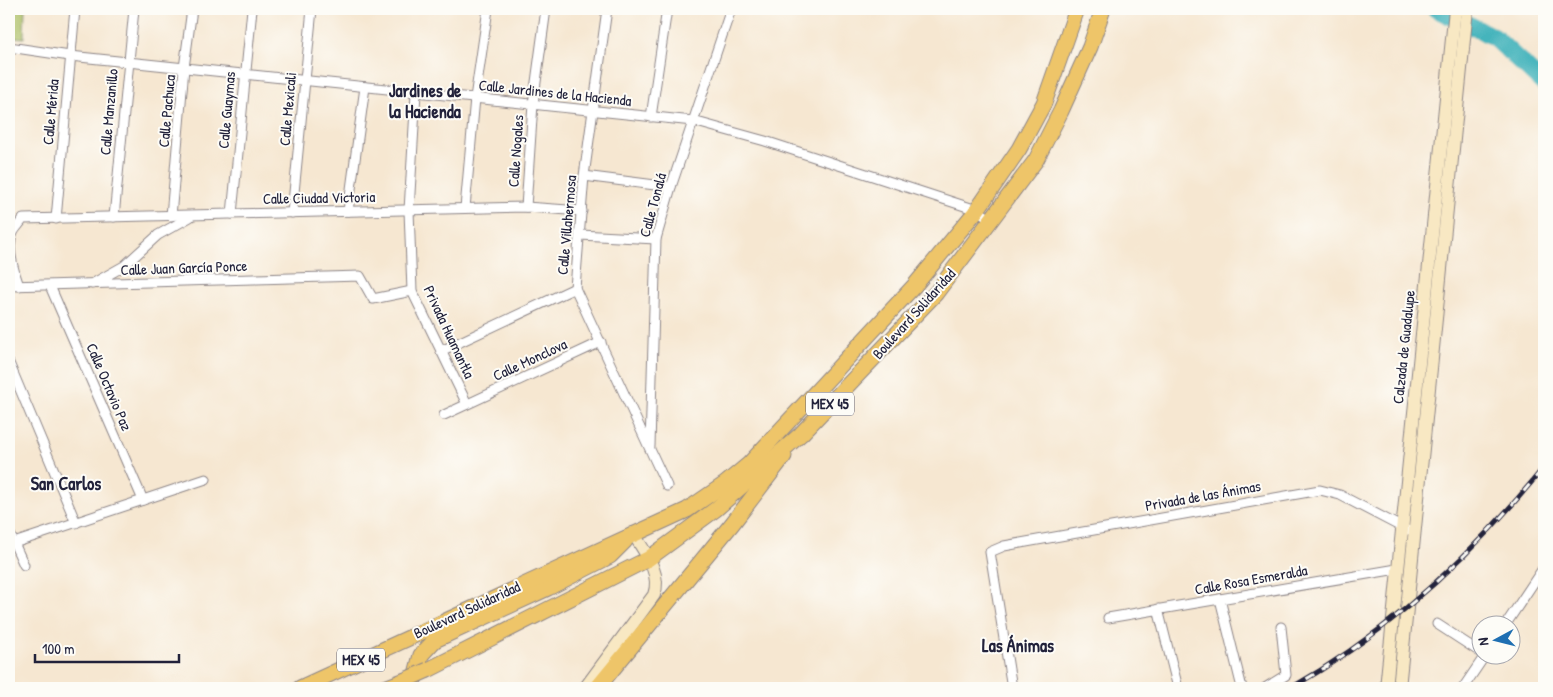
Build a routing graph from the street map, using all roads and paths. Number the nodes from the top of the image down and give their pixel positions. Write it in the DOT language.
graph roads {
  1 [pos="76,9"];
  2 [pos="134,9"];
  3 [pos="192,9"];
  4 [pos="252,9"];
  5 [pos="312,9"];
  6 [pos="488,9"];
  7 [pos="546,9"];
  8 [pos="607,9"];
  9 [pos="667,9"];
  10 [pos="731,9"];
  11 [pos="1077,9"];
  12 [pos="1103,9"];
  13 [pos="1455,9"];
  14 [pos="1467,9"];
  15 [pos="1458,40"];
  16 [pos="9,47"];
  17 [pos="70,56"];
  18 [pos="127,61"];
  19 [pos="184,68"];
  20 [pos="244,74"];
  21 [pos="305,80"];
  22 [pos="365,87"];
  23 [pos="416,93"];
  24 [pos="474,98"];
  25 [pos="533,104"];
  26 [pos="592,111"];
  27 [pos="651,117"];
  28 [pos="692,121"];
  29 [pos="584,176"];
  30 [pos="670,187"];
  31 [pos="526,207"];
  32 [pos="465,208"];
  33 [pos="409,210"];
  34 [pos="977,210"];
  35 [pos="348,211"];
  36 [pos="582,211"];
  37 [pos="292,213"];
  38 [pos="195,214"];
  39 [pos="232,214"];
  40 [pos="171,216"];
  41 [pos="114,217"];
  42 [pos="56,219"];
  43 [pos="992,220"];
  44 [pos="580,235"];
  45 [pos="656,239"];
  46 [pos="90,285"];
  47 [pos="9,286"];
  48 [pos="19,286"];
  49 [pos="50,286"];
  50 [pos="576,288"];
  51 [pos="412,291"];
  52 [pos="601,342"];
  53 [pos="441,350"];
  54 [pos="9,363"];
  55 [pos="467,404"];
  56 [pos="444,415"];
  57 [pos="801,434"];
  58 [pos="650,448"];
  59 [pos="206,479"];
  60 [pos="667,486"];
  61 [pos="143,500"];
  62 [pos="76,523"];
  63 [pos="1402,527"];
  64 [pos="9,532"];
  65 [pos="633,533"];
  66 [pos="1414,533"];
  67 [pos="14,544"];
  68 [pos="648,559"];
  69 [pos="24,564"];
  70 [pos="1544,567"];
  71 [pos="1397,569"];
  72 [pos="1220,599"];
  73 [pos="1158,610"];
  74 [pos="1513,614"];
  75 [pos="1108,618"];
  76 [pos="1437,624"];
  77 [pos="1281,627"];
  78 [pos="1470,645"];
  79 [pos="1478,664"];
  80 [pos="415,679"];
  81 [pos="300,688"];
  82 [pos="385,688"];
  83 [pos="585,688"];
  84 [pos="597,688"];
  85 [pos="1012,688"];
  86 [pos="1178,688"];
  87 [pos="1242,688"];
  88 [pos="1265,688"];
  89 [pos="1386,688"];
  90 [pos="1399,688"];
  91 [pos="1464,688"];
  1 -- 17 [label="street, Calle Mérida"];
  2 -- 18 [label="street, Calle Manzanillo"];
  3 -- 19 [label="street, Calle Pachuca"];
  4 -- 20 [label="street, Calle Guaymas"];
  5 -- 21 [label="street, Calle Mexicali"];
  6 -- 24 [label="street"];
  7 -- 25 [label="street, Calle Nogales"];
  8 -- 26 [label="street, Calle Villahermosa"];
  9 -- 27 [label="street"];
  10 -- 28 [label="street, Calle Tonalá"];
  11 -- 34 [label="highway, Boulevard Solidaridad / MEX 45"];
  12 -- 43 [label="highway, Boulevard Solidaridad / MEX 45"];
  13 -- 15 [label="main road, Calzada de Guadalupe"];
  14 -- 15 [label="main road, Calzada de Guadalupe"];
  15 -- 63 [label="main road, Calzada de Guadalupe"];
  15 -- 66 [label="main road, Calzada de Guadalupe"];
  16 -- 17 [label="street, Calle Jardines de la Hacienda"];
  17 -- 18 [label="street, Calle Jardines de la Hacienda"];
  17 -- 42 [label="street, Calle Mérida"];
  18 -- 19 [label="street, Calle Jardines de la Hacienda"];
  18 -- 41 [label="street, Calle Manzanillo"];
  19 -- 20 [label="street, Calle Jardines de la Hacienda"];
  19 -- 40 [label="street, Calle Pachuca"];
  20 -- 21 [label="street, Calle Jardines de la Hacienda"];
  20 -- 39 [label="street, Calle Guaymas"];
  21 -- 22 [label="street, Calle Jardines de la Hacienda"];
  21 -- 37 [label="street, Calle Mexicali"];
  22 -- 23 [label="street, Calle Jardines de la Hacienda"];
  22 -- 35 [label="street"];
  23 -- 24 [label="street, Calle Jardines de la Hacienda"];
  23 -- 33 [label="street, Privada Huamantla"];
  24 -- 25 [label="street, Calle Jardines de la Hacienda"];
  24 -- 32 [label="street"];
  25 -- 26 [label="street, Calle Jardines de la Hacienda"];
  25 -- 31 [label="street, Calle Nogales"];
  26 -- 27 [label="street, Calle Jardines de la Hacienda"];
  26 -- 29 [label="street, Calle Villahermosa"];
  27 -- 28 [label="street, Calle Jardines de la Hacienda"];
  28 -- 30 [label="street, Calle Tonalá"];
  28 -- 34 [label="street, Calle Jardines de la Hacienda"];
  29 -- 30 [label="street"];
  29 -- 36 [label="street, Calle Villahermosa"];
  30 -- 45 [label="street, Calle Tonalá"];
  31 -- 32 [label="street, Calle Ciudad Victoria"];
  31 -- 36 [label="street, Calle Ciudad Victoria"];
  32 -- 33 [label="street, Calle Ciudad Victoria"];
  33 -- 35 [label="street, Calle Ciudad Victoria"];
  33 -- 51 [label="street, Privada Huamantla"];
  34 -- 43 [label="street, Calle Jardines de la Hacienda"];
  34 -- 65 [label="highway, Boulevard Solidaridad / MEX 45"];
  35 -- 37 [label="street, Calle Ciudad Victoria"];
  36 -- 44 [label="street, Calle Villahermosa"];
  37 -- 39 [label="street, Calle Ciudad Victoria"];
  38 -- 39 [label="street, Calle Ciudad Victoria"];
  38 -- 40 [label="street, Calle Ciudad Victoria"];
  38 -- 46 [label="street"];
  40 -- 41 [label="street, Calle Ciudad Victoria"];
  41 -- 42 [label="street, Calle Ciudad Victoria"];
  42 -- 48 [label="street, Calle Ciudad Victoria"];
  43 -- 57 [label="highway, Boulevard Solidaridad / MEX 45"];
  44 -- 45 [label="street"];
  44 -- 50 [label="street, Calle Villahermosa"];
  45 -- 58 [label="street, Calle Tonalá"];
  46 -- 49 [label="street, Calle Juan García Ponce"];
  46 -- 51 [label="street, Calle Juan García Ponce"];
  47 -- 48 [label="street, Calle Juan García Ponce"];
  48 -- 49 [label="street, Calle Juan García Ponce"];
  49 -- 61 [label="street, Calle Octavio Paz"];
  50 -- 52 [label="street, Calle Villahermosa"];
  50 -- 53 [label="street"];
  51 -- 53 [label="street, Privada Huamantla"];
  52 -- 55 [label="street, Calle Monclova"];
  52 -- 58 [label="street, Calle Villahermosa"];
  53 -- 55 [label="street, Privada Huamantla"];
  54 -- 62 [label="street"];
  55 -- 56 [label="street, Calle Monclova"];
  57 -- 68 [label="highway, Boulevard Solidaridad / MEX 45"];
  57 -- 84 [label="highway"];
  58 -- 60 [label="street, Calle Villahermosa"];
  59 -- 61 [label="street"];
  61 -- 62 [label="street"];
  62 -- 67 [label="street"];
  63 -- 66 [label="street, Privada de las Ánimas"];
  63 -- 71 [label="main road, Calzada de Guadalupe"];
  63 -- 85 [label="street, Privada de las Ánimas"];
  64 -- 67 [label="street"];
  65 -- 68 [label="main road"];
  65 -- 80 [label="highway"];
  65 -- 81 [label="highway, Boulevard Solidaridad / MEX 45"];
  66 -- 90 [label="main road, Calzada de Guadalupe"];
  67 -- 69 [label="street"];
  68 -- 80 [label="highway, Boulevard Solidaridad / MEX 45"];
  68 -- 83 [label="main road"];
  70 -- 74 [label="street"];
  71 -- 72 [label="street, Calle Rosa Esmeralda"];
  71 -- 89 [label="main road, Calzada de Guadalupe"];
  72 -- 73 [label="street, Calle Rosa Esmeralda"];
  72 -- 87 [label="street"];
  73 -- 75 [label="street, Calle Rosa Esmeralda"];
  73 -- 86 [label="street"];
  76 -- 78 [label="street"];
  77 -- 88 [label="street"];
  79 -- 91 [label="street"];
  80 -- 82 [label="highway, Boulevard Solidaridad / MEX 45"];
}
